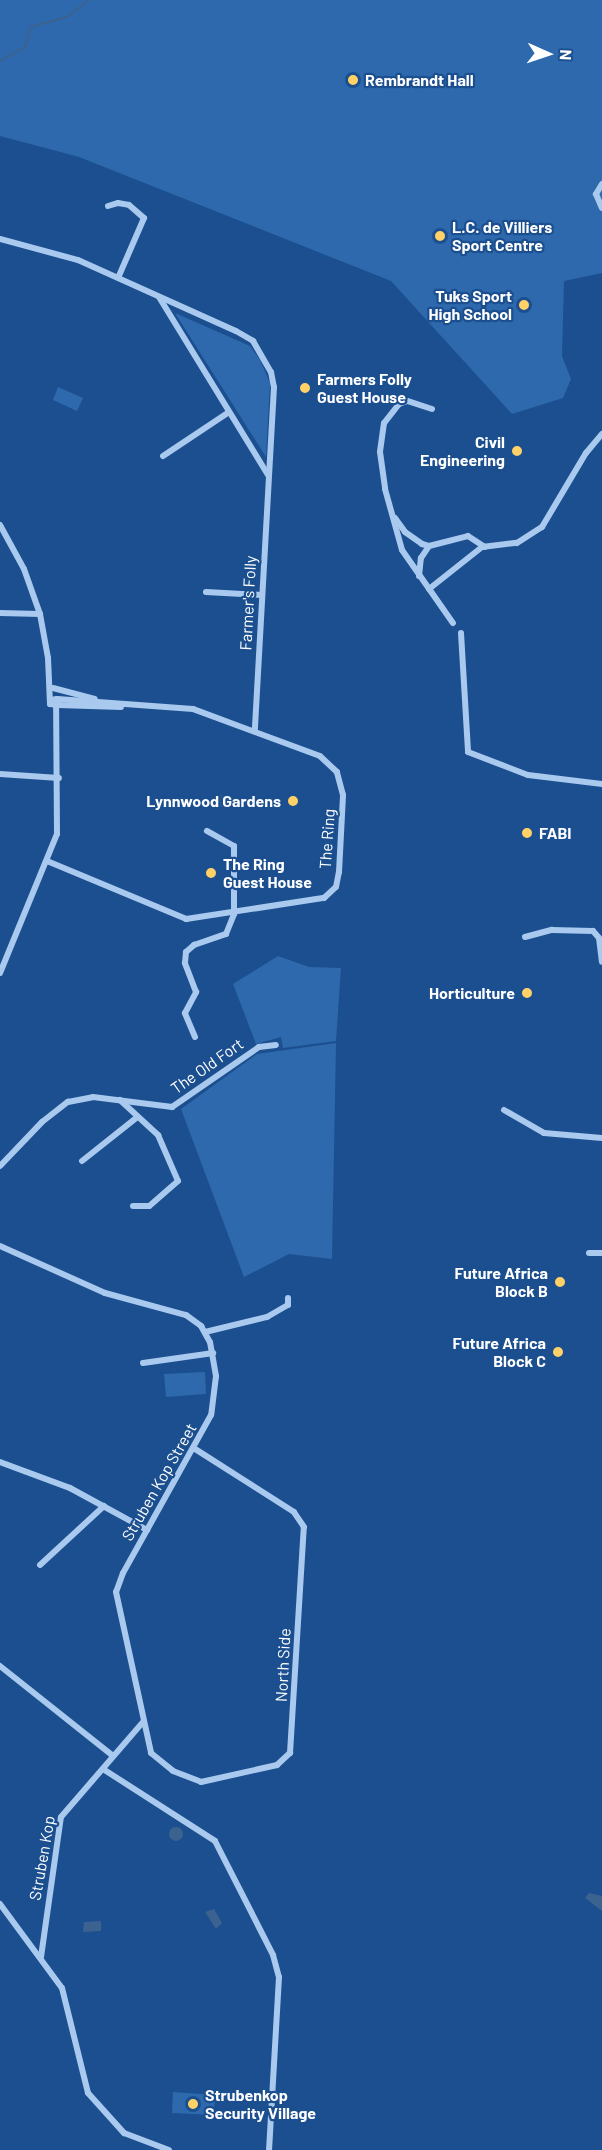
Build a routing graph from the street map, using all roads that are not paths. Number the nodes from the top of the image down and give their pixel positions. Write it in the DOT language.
graph roads {
  1 [pos="602,184"];
  2 [pos="108,206"];
  3 [pos="602,208"];
  4 [pos="0,239"];
  5 [pos="118,278"];
  6 [pos="159,297"];
  7 [pos="432,409"];
  8 [pos="229,412"];
  9 [pos="602,434"];
  10 [pos="163,456"];
  11 [pos="268,476"];
  12 [pos="391,511"];
  13 [pos="0,525"];
  14 [pos="429,546"];
  15 [pos="484,547"];
  16 [pos="420,578"];
  17 [pos="429,589"];
  18 [pos="206,592"];
  19 [pos="261,595"];
  20 [pos="0,613"];
  21 [pos="40,614"];
  22 [pos="453,623"];
  23 [pos="461,633"];
  24 [pos="49,669"];
  25 [pos="53,688"];
  26 [pos="54,702"];
  27 [pos="97,703"];
  28 [pos="255,731"];
  29 [pos="0,774"];
  30 [pos="59,778"];
  31 [pos="602,784"];
  32 [pos="207,831"];
  33 [pos="47,861"];
  34 [pos="234,914"];
  35 [pos="525,937"];
  36 [pos="602,962"];
  37 [pos="0,973"];
  38 [pos="195,1037"];
  39 [pos="276,1045"];
  40 [pos="119,1100"];
  41 [pos="504,1110"];
  42 [pos="136,1118"];
  43 [pos="602,1138"];
  44 [pos="82,1161"];
  45 [pos="0,1166"];
  46 [pos="133,1206"];
  47 [pos="0,1246"];
  48 [pos="589,1253"];
  49 [pos="602,1253"];
  50 [pos="288,1298"];
  51 [pos="205,1332"];
  52 [pos="213,1353"];
  53 [pos="143,1363"];
  54 [pos="195,1449"];
  55 [pos="0,1462"];
  56 [pos="105,1506"];
  57 [pos="147,1530"];
  58 [pos="40,1565"];
  59 [pos="0,1666"];
  60 [pos="143,1722"];
  61 [pos="113,1756"];
  62 [pos="103,1769"];
  63 [pos="0,1904"];
  64 [pos="41,1957"];
  65 [pos="169,2150"];
  66 [pos="269,2150"];
  1 -- 3 [label="street"];
  2 -- 5 [label="street"];
  4 -- 5 [label="street, Farmer's Folly"];
  5 -- 6 [label="street, Farmer's Folly"];
  6 -- 8 [label="street"];
  6 -- 11 [label="street, Farmer's Folly"];
  7 -- 12 [label="street"];
  8 -- 10 [label="street"];
  8 -- 11 [label="street"];
  9 -- 15 [label="street"];
  11 -- 19 [label="street, Farmer's Folly"];
  12 -- 14 [label="street"];
  12 -- 16 [label="street"];
  13 -- 21 [label="street"];
  14 -- 15 [label="street"];
  14 -- 16 [label="street"];
  15 -- 17 [label="street"];
  16 -- 17 [label="street"];
  17 -- 22 [label="street"];
  18 -- 19 [label="street"];
  19 -- 28 [label="street, Farmer's Folly"];
  20 -- 21 [label="street"];
  21 -- 24 [label="street"];
  23 -- 31 [label="street"];
  24 -- 25 [label="street"];
  24 -- 26 [label="street"];
  25 -- 26 [label="street"];
  25 -- 27 [label="street"];
  26 -- 27 [label="street, The Ring"];
  26 -- 30 [label="street"];
  27 -- 28 [label="street, The Ring"];
  28 -- 34 [label="street, The Ring"];
  29 -- 30 [label="street"];
  30 -- 33 [label="street"];
  32 -- 34 [label="street"];
  33 -- 34 [label="street, The Ring"];
  33 -- 37 [label="street"];
  34 -- 38 [label="street"];
  35 -- 36 [label="street"];
  39 -- 40 [label="street, The Old Fort"];
  40 -- 42 [label="street"];
  40 -- 45 [label="street, The Old Fort"];
  41 -- 43 [label="street"];
  42 -- 44 [label="street"];
  42 -- 46 [label="street"];
  47 -- 51 [label="street"];
  48 -- 49 [label="street"];
  50 -- 51 [label="street"];
  51 -- 52 [label="street, Struben Kop Street"];
  52 -- 53 [label="street"];
  52 -- 54 [label="street, Struben Kop Street"];
  54 -- 57 [label="street, Struben Kop Street"];
  54 -- 60 [label="street, North Side"];
  55 -- 56 [label="street"];
  56 -- 57 [label="street"];
  56 -- 58 [label="street"];
  57 -- 60 [label="street, Struben Kop Street"];
  59 -- 61 [label="street"];
  60 -- 61 [label="street, Struben Kop"];
  61 -- 62 [label="street, Struben Kop"];
  62 -- 64 [label="street, Struben Kop"];
  62 -- 66 [label="street"];
  63 -- 64 [label="street"];
  64 -- 65 [label="street"];
}
